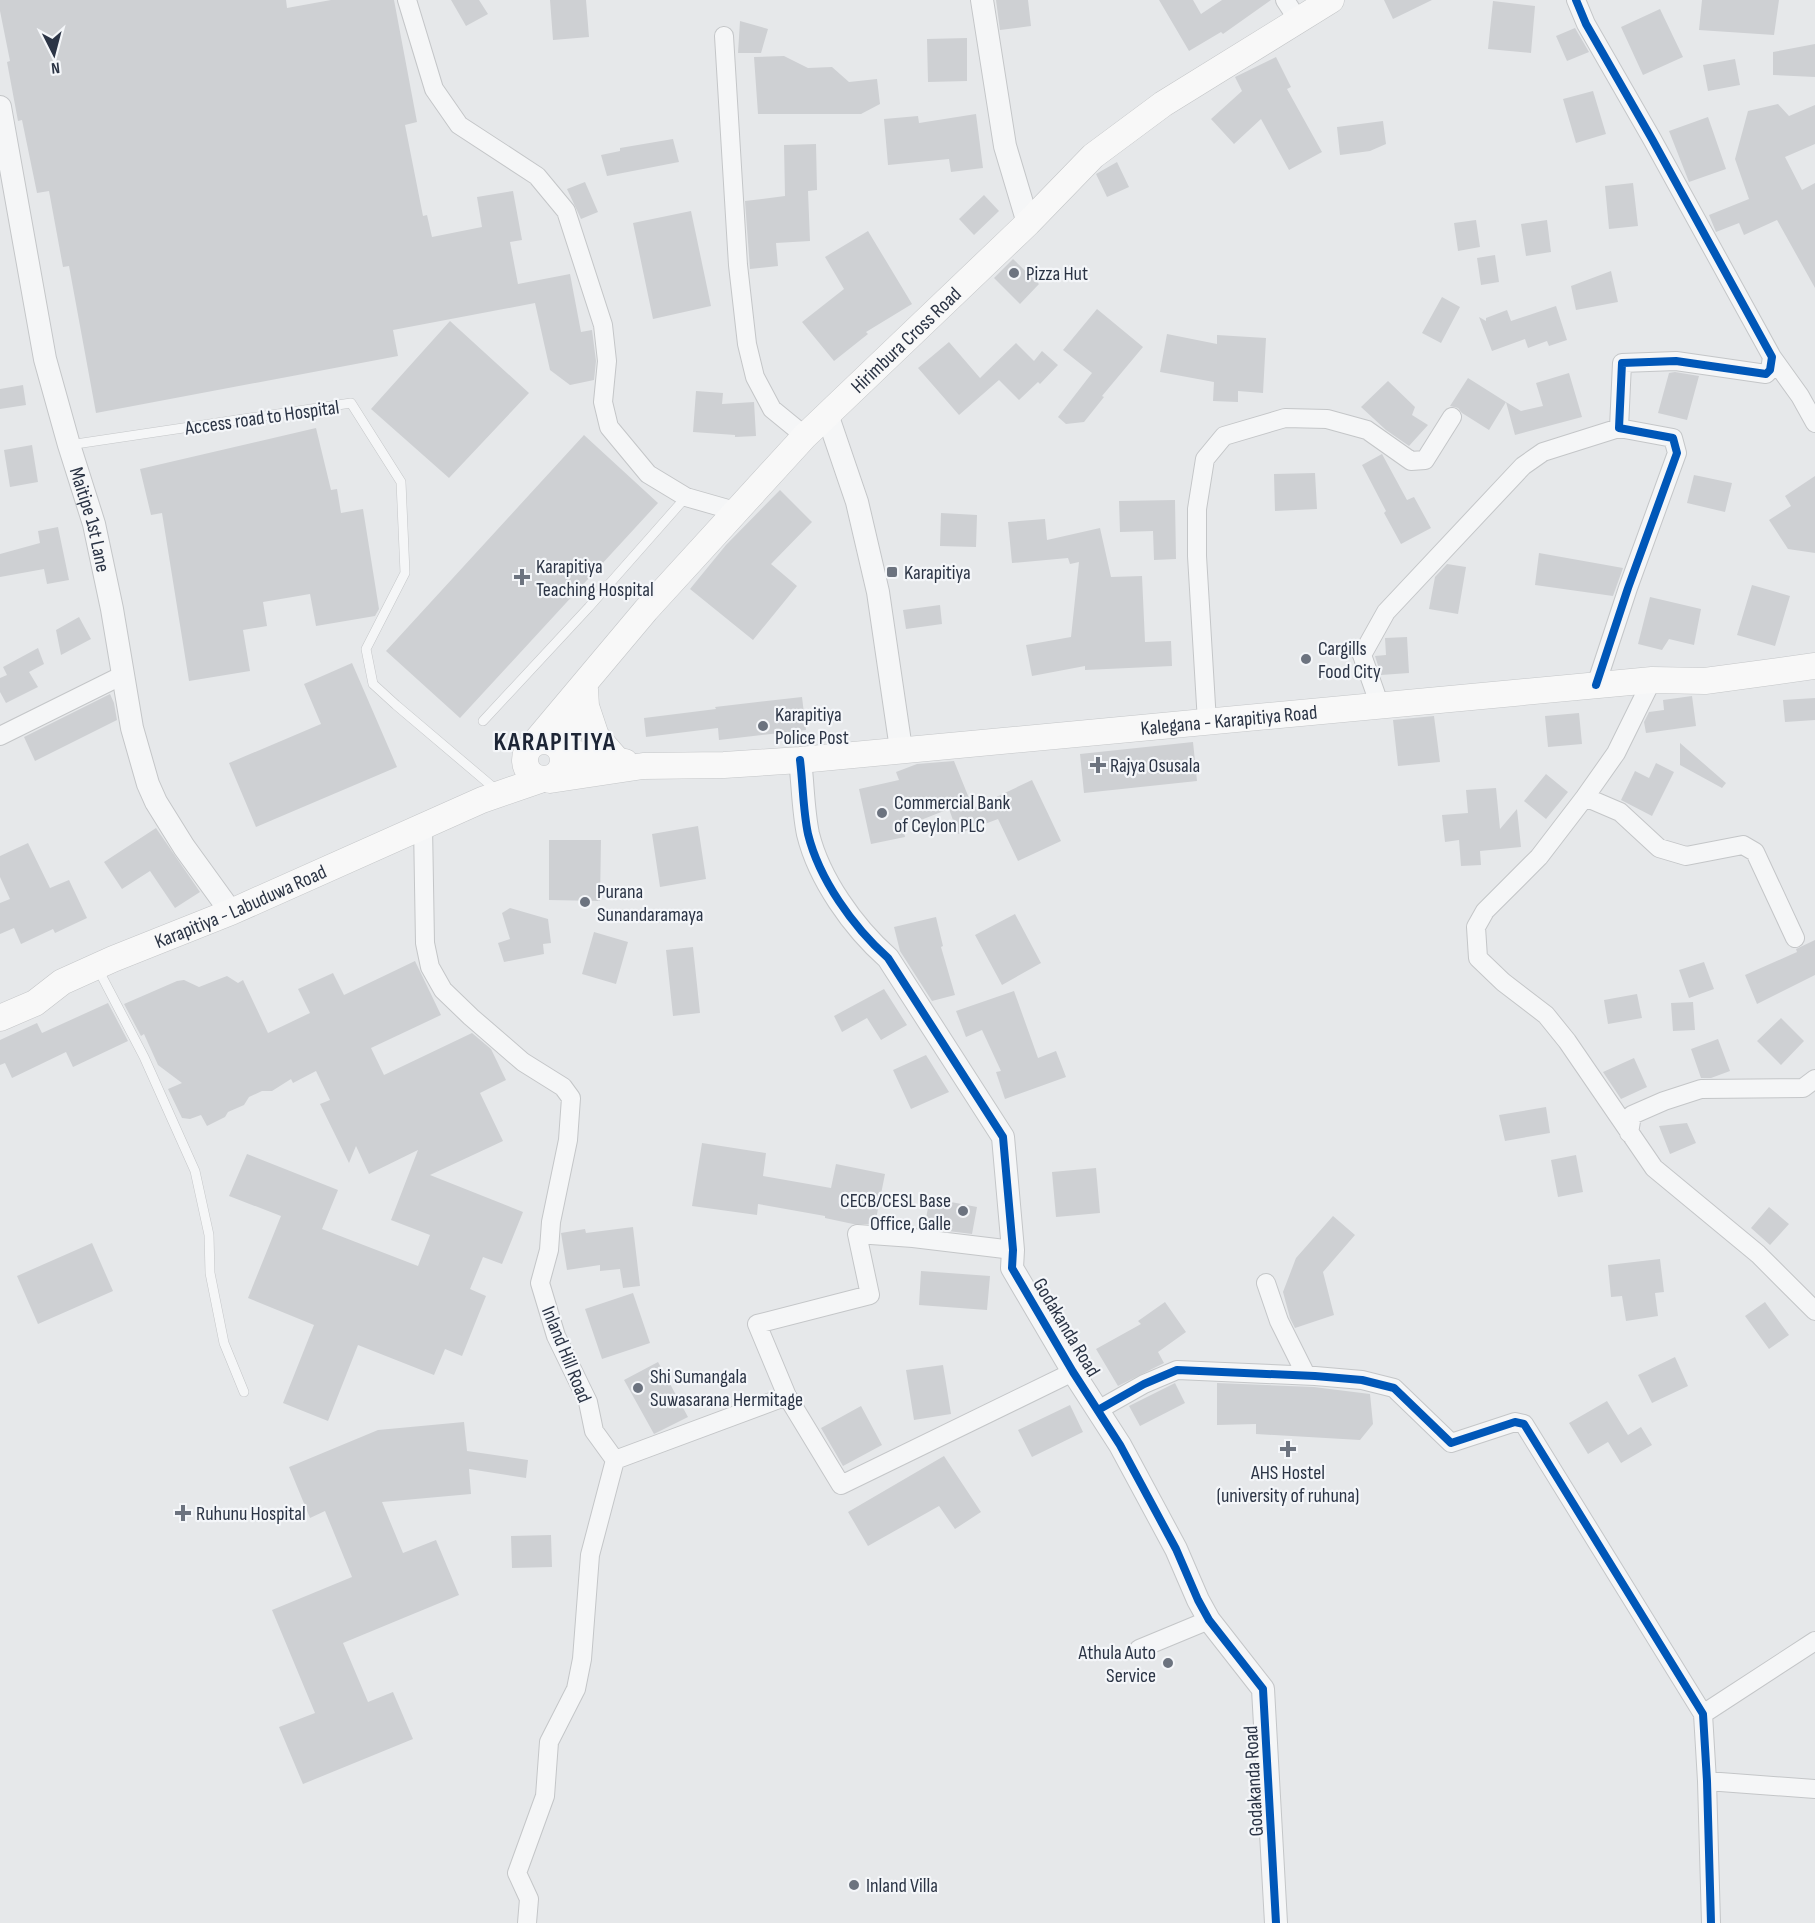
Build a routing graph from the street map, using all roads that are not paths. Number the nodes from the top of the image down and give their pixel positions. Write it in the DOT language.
graph roads {
  1 [pos="407,0"];
  2 [pos="982,0"];
  3 [pos="1331,0"];
  4 [pos="1576,0"];
  5 [pos="1291,10"];
  6 [pos="724,36"];
  7 [pos="0,106"];
  8 [pos="1028,223"];
  9 [pos="1772,357"];
  10 [pos="827,414"];
  11 [pos="1452,417"];
  12 [pos="1815,423"];
  13 [pos="1619,428"];
  14 [pos="805,436"];
  15 [pos="69,445"];
  16 [pos="687,497"];
  17 [pos="735,511"];
  18 [pos="1815,666"];
  19 [pos="123,675"];
  20 [pos="1652,680"];
  21 [pos="587,683"];
  22 [pos="1596,685"];
  23 [pos="1380,706"];
  24 [pos="483,721"];
  25 [pos="1207,722"];
  26 [pos="0,736"];
  27 [pos="530,749"];
  28 [pos="901,749"];
  29 [pos="563,752"];
  30 [pos="800,759"];
  31 [pos="617,760"];
  32 [pos="643,766"];
  33 [pos="545,780"];
  34 [pos="488,794"];
  35 [pos="1585,796"];
  36 [pos="423,826"];
  37 [pos="231,912"];
  38 [pos="1795,938"];
  39 [pos="97,967"];
  40 [pos="0,1018"];
  41 [pos="1815,1079"];
  42 [pos="1629,1133"];
  43 [pos="1013,1250"];
  44 [pos="1266,1283"];
  45 [pos="1815,1311"];
  46 [pos="1073,1372"];
  47 [pos="1306,1375"];
  48 [pos="244,1392"];
  49 [pos="787,1396"];
  50 [pos="1098,1410"];
  51 [pos="615,1460"];
  52 [pos="1209,1620"];
  53 [pos="1815,1641"];
  54 [pos="1139,1649"];
  55 [pos="1703,1714"];
  56 [pos="1707,1782"];
  57 [pos="1815,1789"];
  58 [pos="527,1923"];
  59 [pos="1276,1923"];
  60 [pos="1711,1923"];
  1 -- 16 [label="street"];
  2 -- 8 [label="street"];
  3 -- 5 [label="main road, Hirimbura Cross Road"];
  4 -- 9 [label="street"];
  5 -- 8 [label="main road, Hirimbura Cross Road"];
  6 -- 14 [label="street"];
  7 -- 15 [label="street, Maitipe 1st Lane"];
  8 -- 10 [label="main road, Hirimbura Cross Road"];
  9 -- 12 [label="street"];
  9 -- 13 [label="street"];
  10 -- 14 [label="main road, Hirimbura Cross Road"];
  10 -- 28 [label="street"];
  11 -- 25 [label="street"];
  13 -- 22 [label="street"];
  13 -- 23 [label="street"];
  14 -- 17 [label="main road, Hirimbura Cross Road"];
  15 -- 19 [label="street, Maitipe 1st Lane"];
  15 -- 34 [label="lane, Access road to Hospital"];
  16 -- 17 [label="street"];
  16 -- 24 [label="lane"];
  17 -- 21 [label="main road, Hirimbura Cross Road"];
  18 -- 20 [label="main road, Kalegana - Karapitiya Road"];
  19 -- 26 [label="street"];
  19 -- 37 [label="street, Maitipe 1st Lane"];
  20 -- 22 [label="main road, Kalegana - Karapitiya Road"];
  20 -- 35 [label="street"];
  21 -- 27 [label="main road, Hirimbura Cross Road"];
  21 -- 29 [label="main road"];
  21 -- 31 [label="main road"];
  22 -- 23 [label="main road, Kalegana - Karapitiya Road"];
  23 -- 25 [label="main road, Kalegana - Karapitiya Road"];
  25 -- 28 [label="main road, Kalegana - Karapitiya Road"];
  27 -- 29 [label="main road"];
  27 -- 33 [label="main road"];
  27 -- 34 [label="main road, Karapitiya - Labuduwa Road"];
  28 -- 30 [label="main road, Kalegana - Karapitiya Road"];
  29 -- 31 [label="main road, Kalegana - Karapitiya Road"];
  29 -- 33 [label="main road"];
  30 -- 32 [label="main road, Kalegana - Karapitiya Road"];
  30 -- 43 [label="street, Godakanda Road"];
  31 -- 32 [label="main road, Kalegana - Karapitiya Road"];
  32 -- 33 [label="main road, Kalegana - Karapitiya Road"];
  33 -- 34 [label="main road, Karapitiya - Labuduwa Road"];
  34 -- 36 [label="main road, Karapitiya - Labuduwa Road"];
  35 -- 38 [label="street"];
  35 -- 42 [label="street"];
  36 -- 37 [label="main road, Karapitiya - Labuduwa Road"];
  36 -- 51 [label="street, Inland Hill Road"];
  37 -- 39 [label="main road, Karapitiya - Labuduwa Road"];
  39 -- 40 [label="main road, Karapitiya - Labuduwa Road"];
  39 -- 48 [label="lane"];
  41 -- 42 [label="street"];
  42 -- 45 [label="street"];
  43 -- 46 [label="street, Godakanda Road"];
  43 -- 49 [label="street"];
  44 -- 47 [label="street"];
  46 -- 49 [label="street"];
  46 -- 50 [label="street, Godakanda Road"];
  47 -- 50 [label="street"];
  47 -- 55 [label="street"];
  49 -- 51 [label="street"];
  50 -- 52 [label="street, Godakanda Road"];
  51 -- 58 [label="street"];
  52 -- 54 [label="street"];
  52 -- 59 [label="street, Godakanda Road"];
  53 -- 55 [label="street"];
  55 -- 56 [label="street"];
  56 -- 57 [label="street"];
  56 -- 60 [label="street"];
}
